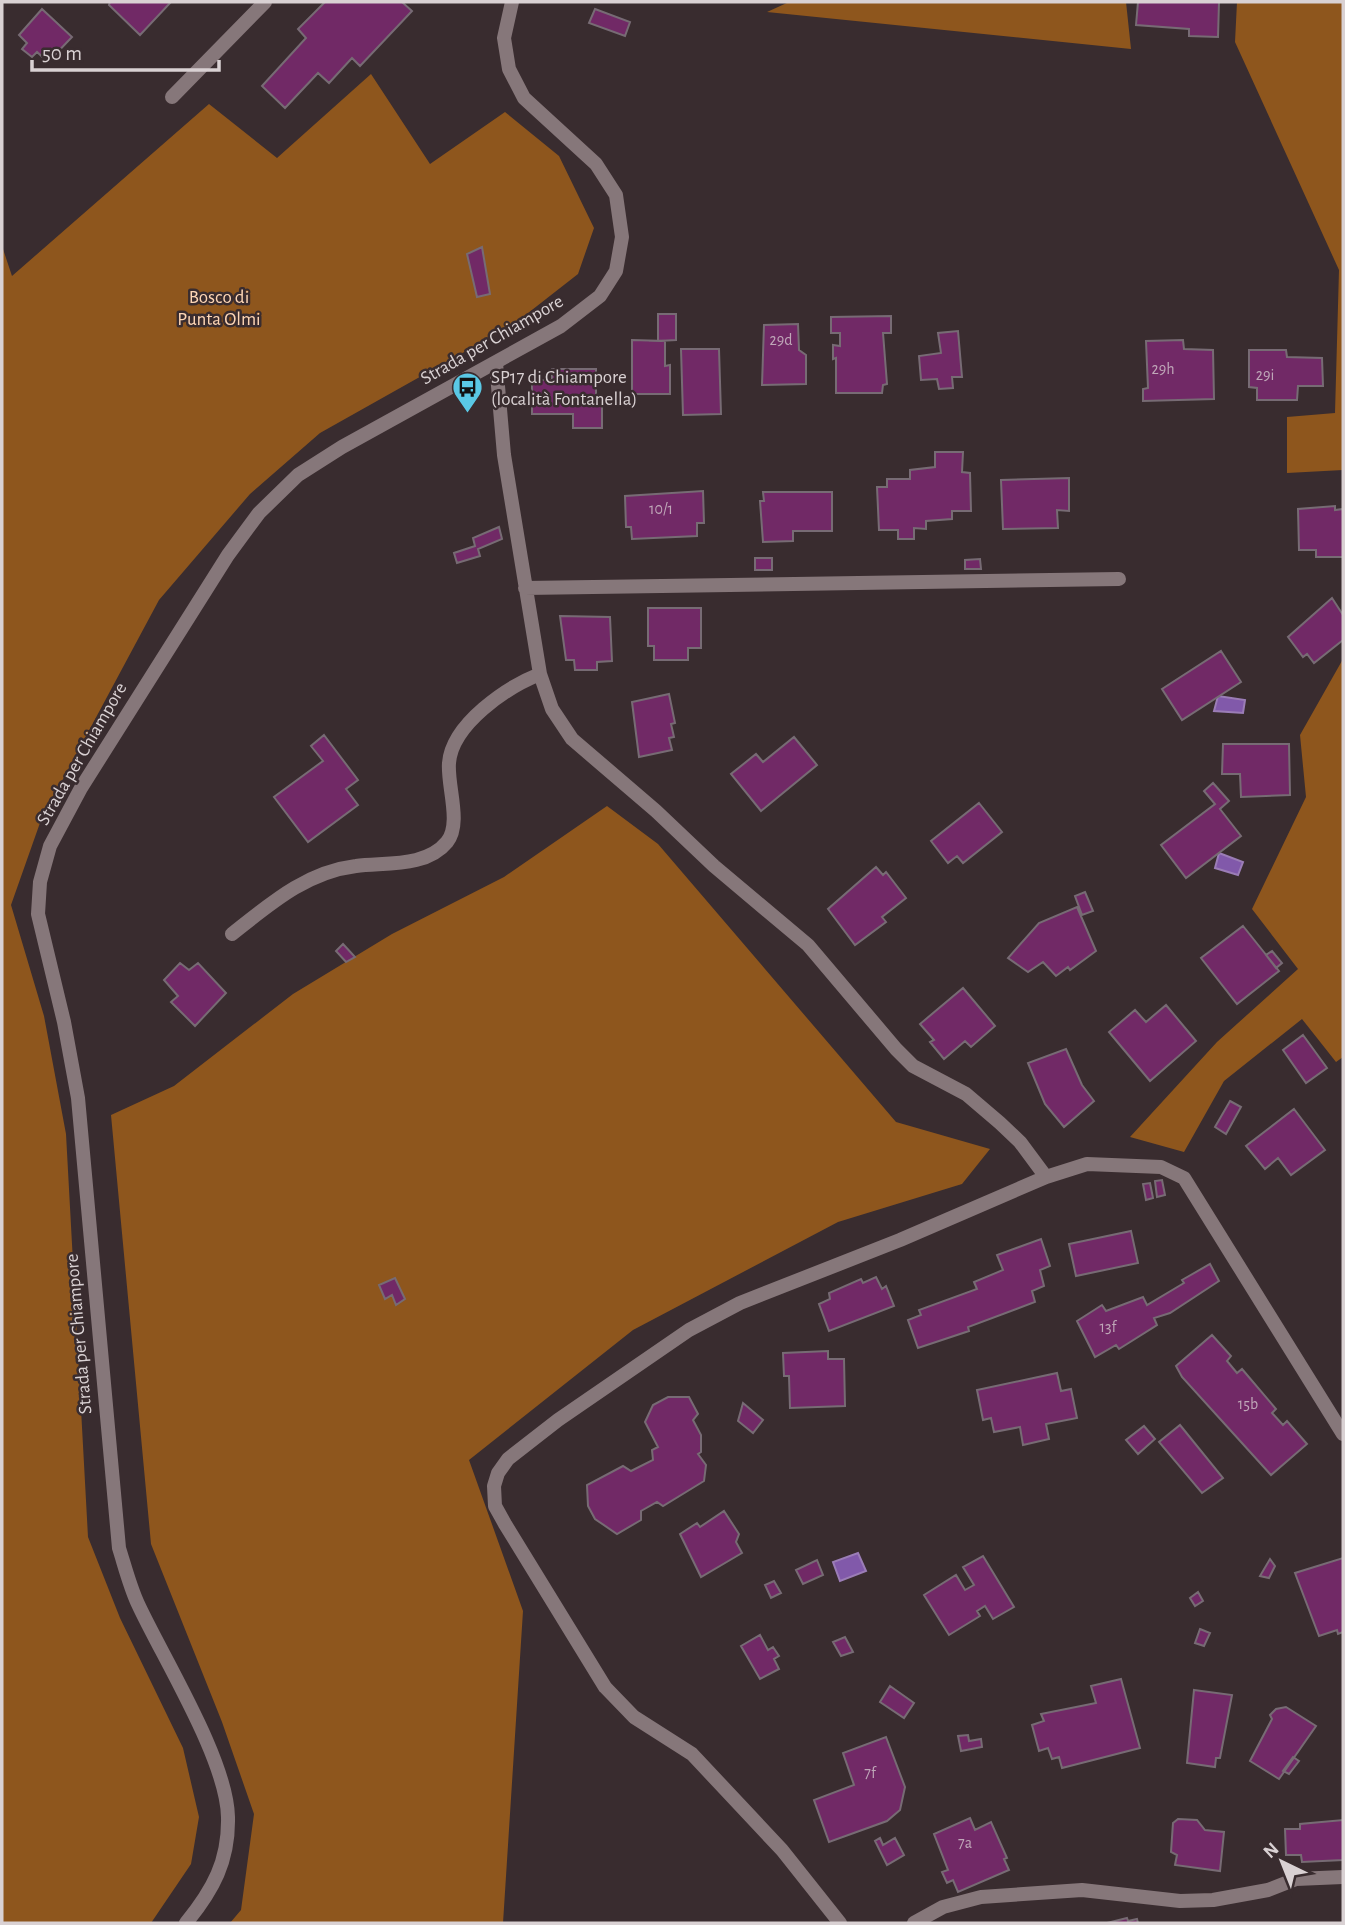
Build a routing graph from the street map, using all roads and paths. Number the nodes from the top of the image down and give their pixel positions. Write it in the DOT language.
graph roads {
  1 [pos="265,2"];
  2 [pos="512,2"];
  3 [pos="173,97"];
  4 [pos="496,363"];
  5 [pos="1119,579"];
  6 [pos="525,588"];
  7 [pos="540,674"];
  8 [pos="232,934"];
  9 [pos="1046,1177"];
  10 [pos="1343,1434"];
  11 [pos="1343,1877"];
  12 [pos="186,1923"];
  13 [pos="840,1923"];
  14 [pos="914,1923"];
  1 -- 3 [label="street"];
  2 -- 4 [label="street, Strada per Chiampore"];
  4 -- 6 [label="street"];
  4 -- 12 [label="street, Strada per Chiampore"];
  5 -- 6 [label="street"];
  6 -- 7 [label="street"];
  7 -- 8 [label="street"];
  7 -- 9 [label="street"];
  9 -- 10 [label="street"];
  9 -- 13 [label="street"];
  11 -- 14 [label="street"];
}
